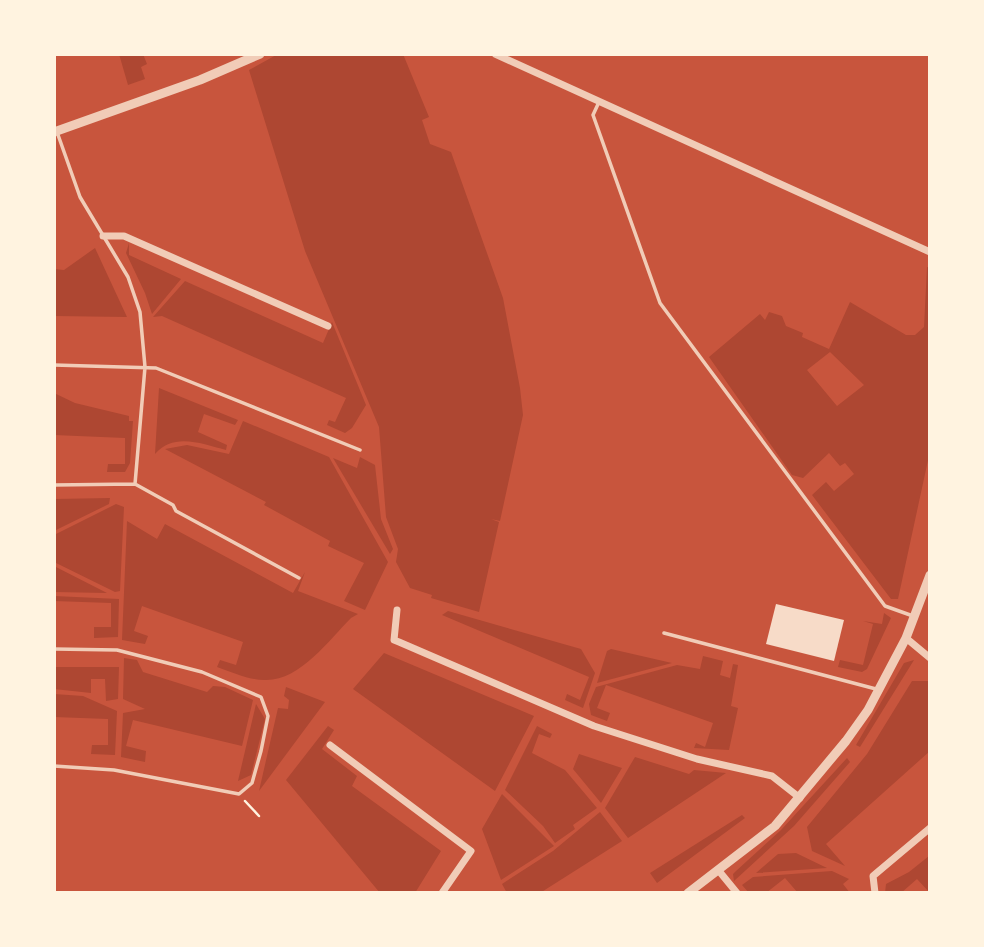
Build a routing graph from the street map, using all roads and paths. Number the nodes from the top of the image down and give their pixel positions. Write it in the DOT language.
graph roads {
  1 [pos="260,54"];
  2 [pos="495,54"];
  3 [pos="599,102"];
  4 [pos="55,131"];
  5 [pos="103,236"];
  6 [pos="930,252"];
  7 [pos="328,326"];
  8 [pos="54,365"];
  9 [pos="145,367"];
  10 [pos="360,450"];
  11 [pos="135,484"];
  12 [pos="54,485"];
  13 [pos="930,575"];
  14 [pos="299,578"];
  15 [pos="397,610"];
  16 [pos="913,616"];
  17 [pos="664,633"];
  18 [pos="906,638"];
  19 [pos="54,649"];
  20 [pos="930,658"];
  21 [pos="878,689"];
  22 [pos="330,745"];
  23 [pos="54,766"];
  24 [pos="239,794"];
  25 [pos="800,798"];
  26 [pos="258,816"];
  27 [pos="930,828"];
  28 [pos="719,871"];
  29 [pos="442,893"];
  30 [pos="688,893"];
  31 [pos="737,893"];
  32 [pos="875,893"];
  1 -- 4 [label="street"];
  2 -- 3 [label="street"];
  3 -- 6 [label="street"];
  3 -- 16 [label="lane"];
  4 -- 5 [label="lane"];
  5 -- 7 [label="street"];
  5 -- 9 [label="lane"];
  8 -- 9 [label="lane"];
  9 -- 10 [label="lane"];
  9 -- 11 [label="lane"];
  11 -- 12 [label="lane"];
  11 -- 14 [label="lane"];
  13 -- 16 [label="street"];
  15 -- 25 [label="street"];
  16 -- 18 [label="street"];
  17 -- 21 [label="lane"];
  18 -- 20 [label="street"];
  18 -- 21 [label="street"];
  19 -- 24 [label="lane"];
  21 -- 25 [label="street"];
  22 -- 29 [label="street"];
  23 -- 24 [label="lane"];
  24 -- 26 [label="path"];
  25 -- 28 [label="street"];
  27 -- 32 [label="street"];
  28 -- 30 [label="street"];
  28 -- 31 [label="street"];
}
